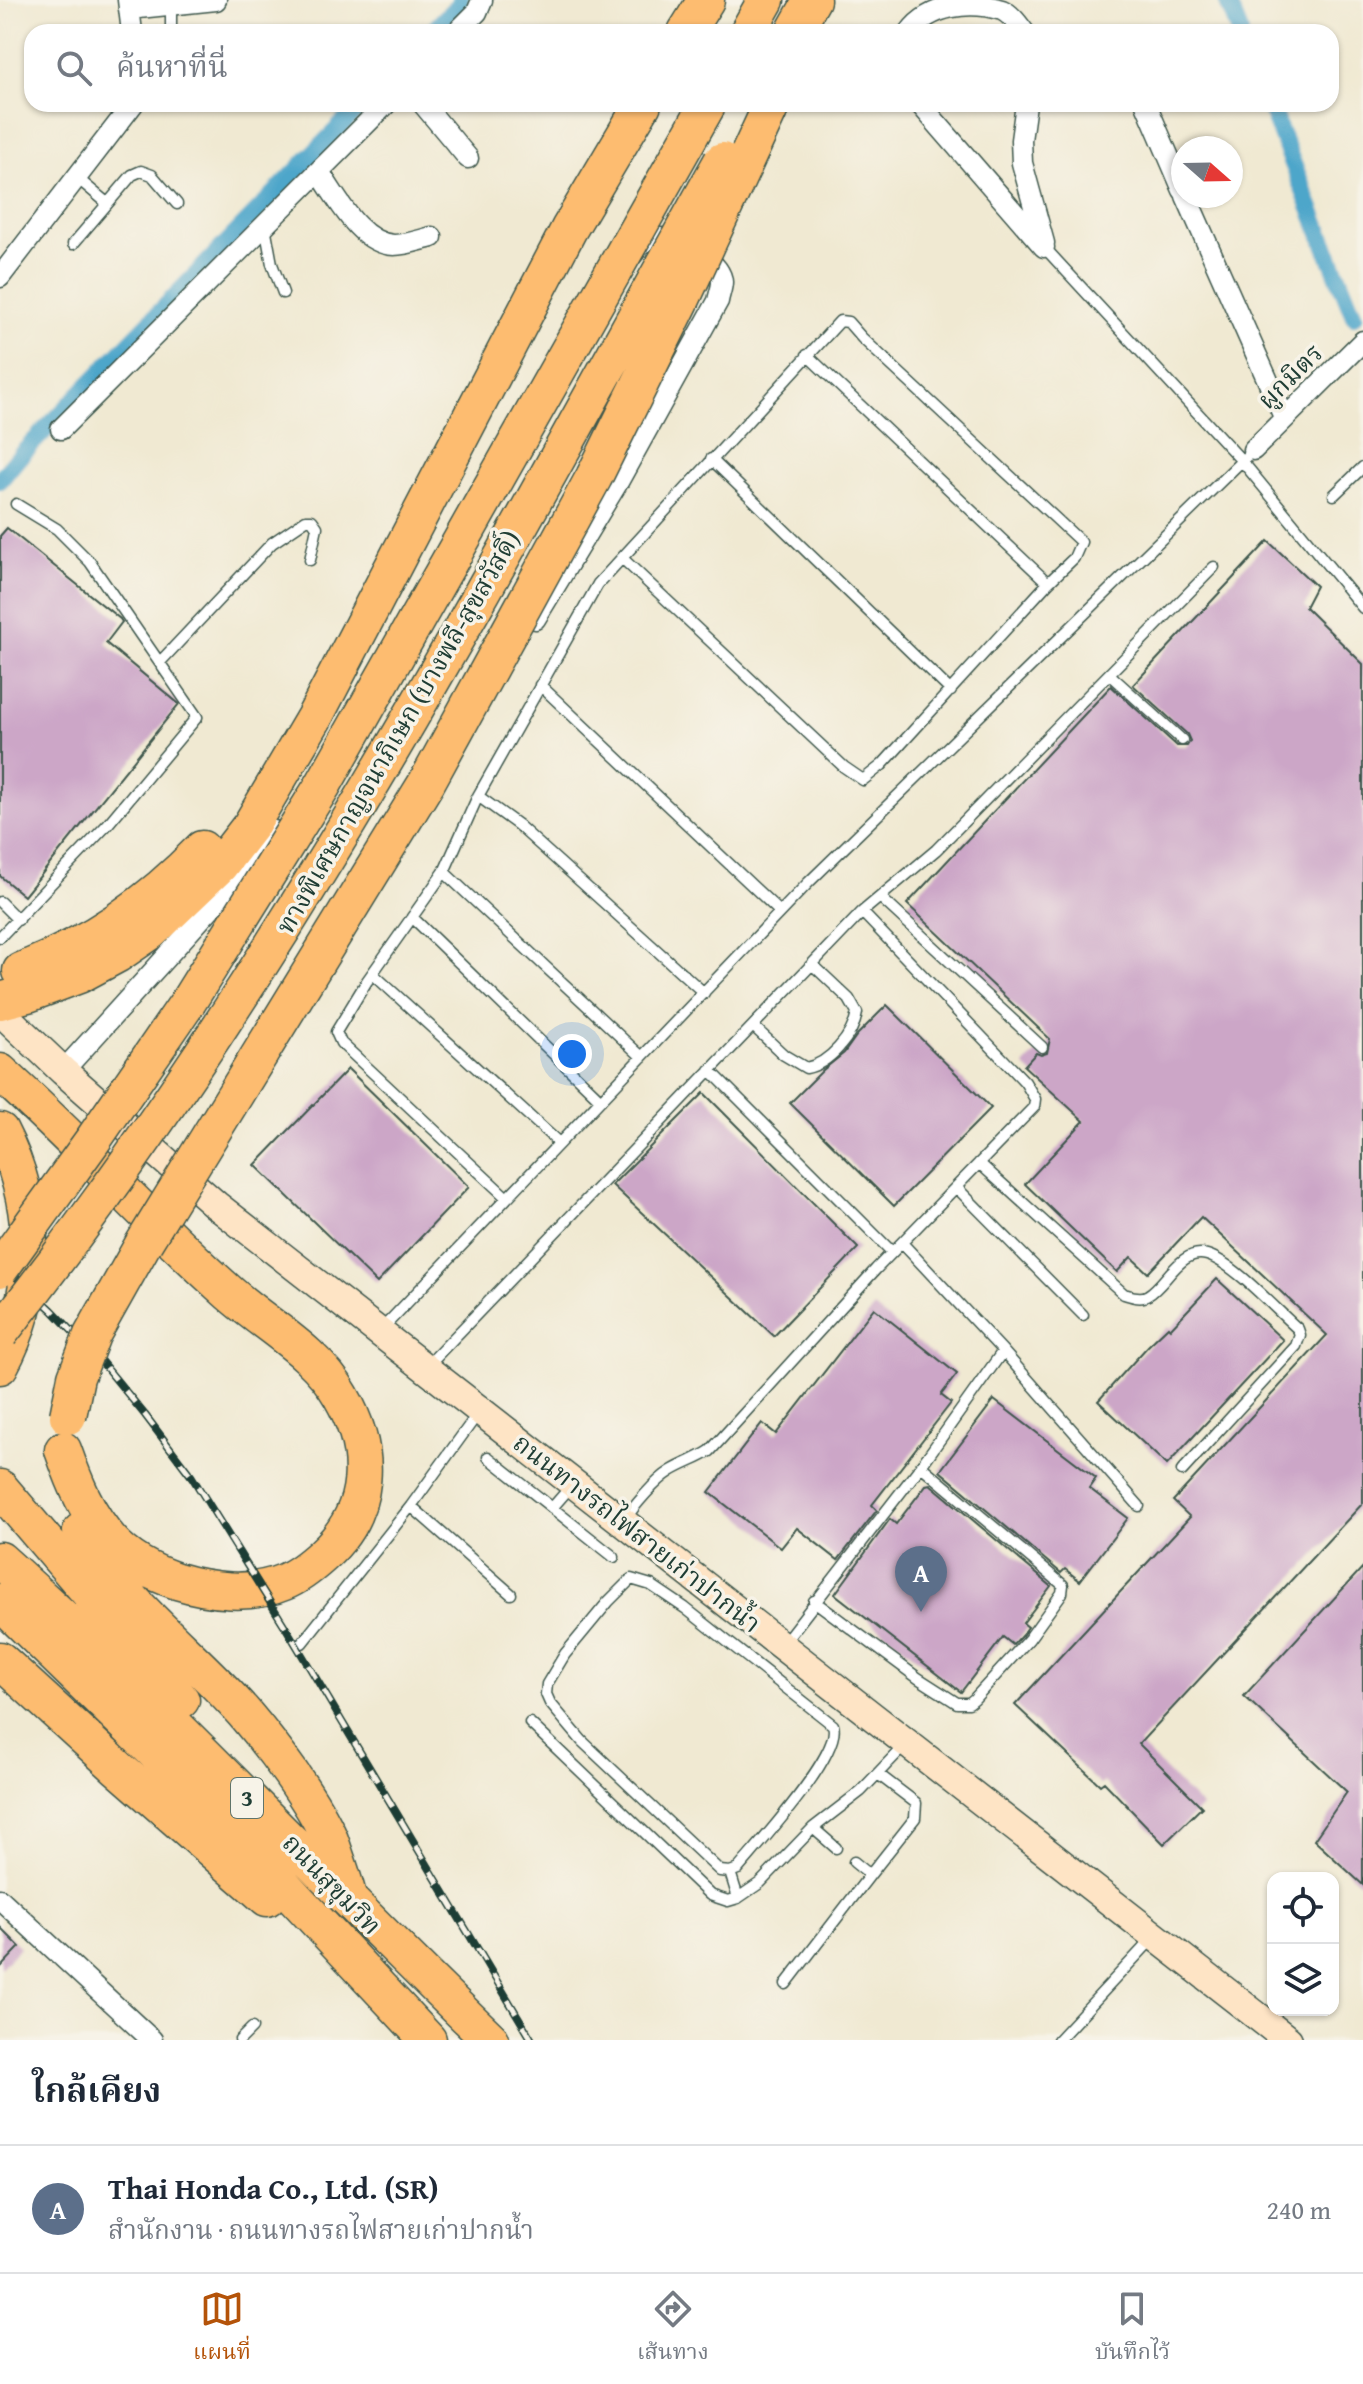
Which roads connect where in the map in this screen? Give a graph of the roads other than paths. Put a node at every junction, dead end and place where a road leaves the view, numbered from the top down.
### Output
1 (216, 0) edge
2 (482, 0) edge
3 (706, 0) edge
4 (766, 0) edge
5 (812, 0) edge
6 (819, 0) edge
7 (128, 4) edge
8 (171, 5) junction
9 (131, 24) edge
10 (171, 24) edge
11 (465, 24) edge
12 (691, 24) edge
13 (752, 24) edge
14 (798, 24) edge
15 (808, 24) edge
16 (916, 24) edge
17 (1016, 24) edge
18 (127, 112) edge
19 (378, 112) edge
20 (430, 112) edge
21 (638, 112) edge
22 (703, 112) edge
23 (750, 112) edge
24 (768, 112) edge
25 (927, 112) edge
26 (1025, 112) edge
27 (1149, 112) edge
28 (468, 158) dead end
29 (1171, 162) edge
30 (319, 172) junction
31 (76, 177) junction
32 (107, 203) junction
33 (177, 204) dead end
34 (1191, 208) edge
35 (265, 226) junction
36 (432, 237) dead end
37 (73, 244) dead end
38 (1044, 247) junction
39 (0, 277) edge
40 (283, 293) dead end
41 (1363, 341) edge
42 (807, 355) junction
43 (1284, 417) junction
44 (61, 429) dead end
45 (1248, 456) junction
46 (711, 459) junction
47 (1363, 467) edge
48 (1334, 495) dead end
49 (16, 504) dead end
50 (622, 558) junction
51 (310, 560) dead end
52 (1214, 567) dead end
53 (1048, 583) junction
54 (1363, 608) edge
55 (347, 654) junction
56 (160, 662) junction
57 (1109, 674) junction
58 (540, 685) junction
59 (951, 691) junction
60 (1182, 740) dead end
61 (478, 796) junction
62 (444, 872) junction
63 (880, 897) junction
64 (0, 902) edge
65 (780, 912) junction
66 (862, 912) junction
67 (412, 917) junction
68 (18, 920) junction
69 (0, 937) edge
70 (813, 965) junction
71 (373, 974) junction
72 (0, 978) edge
73 (704, 993) junction
74 (0, 1001) edge
75 (0, 1011) edge
76 (753, 1026) junction
77 (1042, 1047) dead end
78 (642, 1057) junction
79 (710, 1070) junction
80 (63, 1071) junction
81 (0, 1072) edge
82 (601, 1100) junction
83 (0, 1131) edge
84 (559, 1143) junction
85 (979, 1163) junction
86 (191, 1183) junction
87 (956, 1187) junction
88 (507, 1198) junction
89 (903, 1244) junction
90 (892, 1252) junction
91 (0, 1269) edge
92 (1083, 1315) dead end
93 (379, 1332) junction
94 (0, 1333) edge
95 (1003, 1351) junction
96 (0, 1366) edge
97 (425, 1368) junction
98 (480, 1410) junction
99 (66, 1433) junction
100 (488, 1457) dead end
101 (921, 1466) junction
102 (1182, 1471) dead end
103 (573, 1483) junction
104 (0, 1488) edge
105 (411, 1506) junction
106 (1139, 1506) dead end
107 (552, 1508) junction
108 (623, 1522) junction
109 (614, 1557) dead end
110 (0, 1560) edge
111 (511, 1594) dead end
112 (814, 1601) junction
113 (0, 1602) edge
114 (0, 1635) edge
115 (302, 1643) dead end
116 (781, 1646) junction
117 (0, 1660) edge
118 (530, 1723) dead end
119 (906, 1743) junction
120 (878, 1774) junction
121 (813, 1828) junction
122 (836, 1848) dead end
123 (214, 1850) junction
124 (854, 1862) dead end
125 (318, 1869) junction
126 (730, 1872) junction
127 (870, 1875) junction
128 (738, 1898) junction
129 (0, 1899) edge
130 (352, 1905) junction
131 (1154, 1936) junction
132 (786, 1984) dead end
133 (252, 2028) dead end
134 (419, 2031) edge
135 (152, 2040) edge
136 (240, 2040) edge
137 (491, 2040) edge
138 (1058, 2040) edge
139 (1288, 2040) edge

1 - 8 street
2 - 11 street
3 - 12 highway
4 - 13 highway
5 - 14 highway
6 - 15 highway
7 - 8 street
7 - 9 street
8 - 10 lane
16 - 17 street
18 - 31 street
19 - 30 street
20 - 28 street
21 - 55 highway
22 - 91 highway, ทางพิเศษกาญจนาภิเษก (บางพลี-สุขสวัสดิ์), bridge
23 - 94 highway, ทางพิเศษกาญจนาภิเษก (บางพลี-สุขสวัสดิ์), bridge
24 - 99 highway, bridge
25 - 38 street
26 - 38 street
27 - 29 street
30 - 35 street
30 - 36 street
31 - 32 lane
31 - 39 street
32 - 33 lane
32 - 37 lane
34 - 43 street
35 - 40 lane
35 - 44 street
38 - 45 lane
41 - 43 street, ผูกมิตร
42 - 46 lane
42 - 53 lane
42 - 53 lane
43 - 45 street, ผูกมิตร
45 - 54 lane
45 - 65 lane
46 - 50 lane
46 - 59 lane
47 - 48 lane
49 - 56 lane
50 - 58 lane
50 - 59 lane
51 - 56 lane
52 - 57 lane
53 - 59 lane
55 - 72 highway
55 - 74 highway
56 - 68 lane
57 - 60 lane
57 - 63 lane
58 - 61 lane
58 - 65 lane
61 - 62 lane
61 - 73 lane
62 - 67 lane
62 - 78 lane
63 - 66 lane
63 - 77 lane
64 - 68 lane
65 - 73 lane
66 - 70 lane
66 - 85 lane
67 - 71 lane
67 - 82 lane
68 - 69 lane
70 - 76 lane
70 - 76 lane
71 - 84 lane
71 - 88 lane
73 - 78 lane
75 - 80 main road, ถนนทางรถไฟสายเก่าปากน้ำ
76 - 79 lane
78 - 82 lane
79 - 90 lane
79 - 97 lane
80 - 86 main road, ถนนทางรถไฟสายเก่าปากน้ำ
80 - 86 street
81 - 99 highway
82 - 84 lane
83 - 96 highway, bridge
84 - 88 lane
85 - 87 lane
85 - 102 lane
86 - 93 main road, ถนนทางรถไฟสายเก่าปากน้ำ
87 - 89 lane
87 - 92 lane
88 - 93 lane
89 - 90 lane
89 - 95 lane
90 - 108 lane
93 - 97 main road, ถนนทางรถไฟสายเก่าปากน้ำ
95 - 101 lane
95 - 106 lane
97 - 98 main road, ถนนทางรถไฟสายเก่าปากน้ำ
98 - 103 main road, ถนนทางรถไฟสายเก่าปากน้ำ
98 - 105 lane
99 - 130 highway
100 - 107 lane
101 - 112 lane
101 - 112 lane
103 - 107 lane
103 - 108 main road, ถนนทางรถไฟสายเก่าปากน้ำ
104 - 125 highway
105 - 111 lane
105 - 115 lane
107 - 109 lane
108 - 116 main road, ถนนทางรถไฟสายเก่าปากน้ำ
110 - 125 highway, ถนนสุขุมวิท / 3
112 - 116 lane
113 - 134 highway, ถนนสุขุมวิท / 3
114 - 123 highway
116 - 119 main road, ถนนทางรถไฟสายเก่าปากน้ำ
117 - 123 highway
118 - 128 lane
119 - 120 lane
119 - 131 main road, ถนนทางรถไฟสายเก่าปากน้ำ
120 - 121 lane
120 - 127 lane
121 - 122 lane
121 - 128 lane
123 - 134 highway
124 - 127 lane
125 - 130 highway, ถนนสุขุมวิท / 3
126 - 126 lane
126 - 128 lane
127 - 132 lane
129 - 135 street
130 - 137 highway, ถนนสุขุมวิท / 3
131 - 138 lane
131 - 139 main road, ถนนทางรถไฟสายเก่าปากน้ำ
133 - 136 lane

